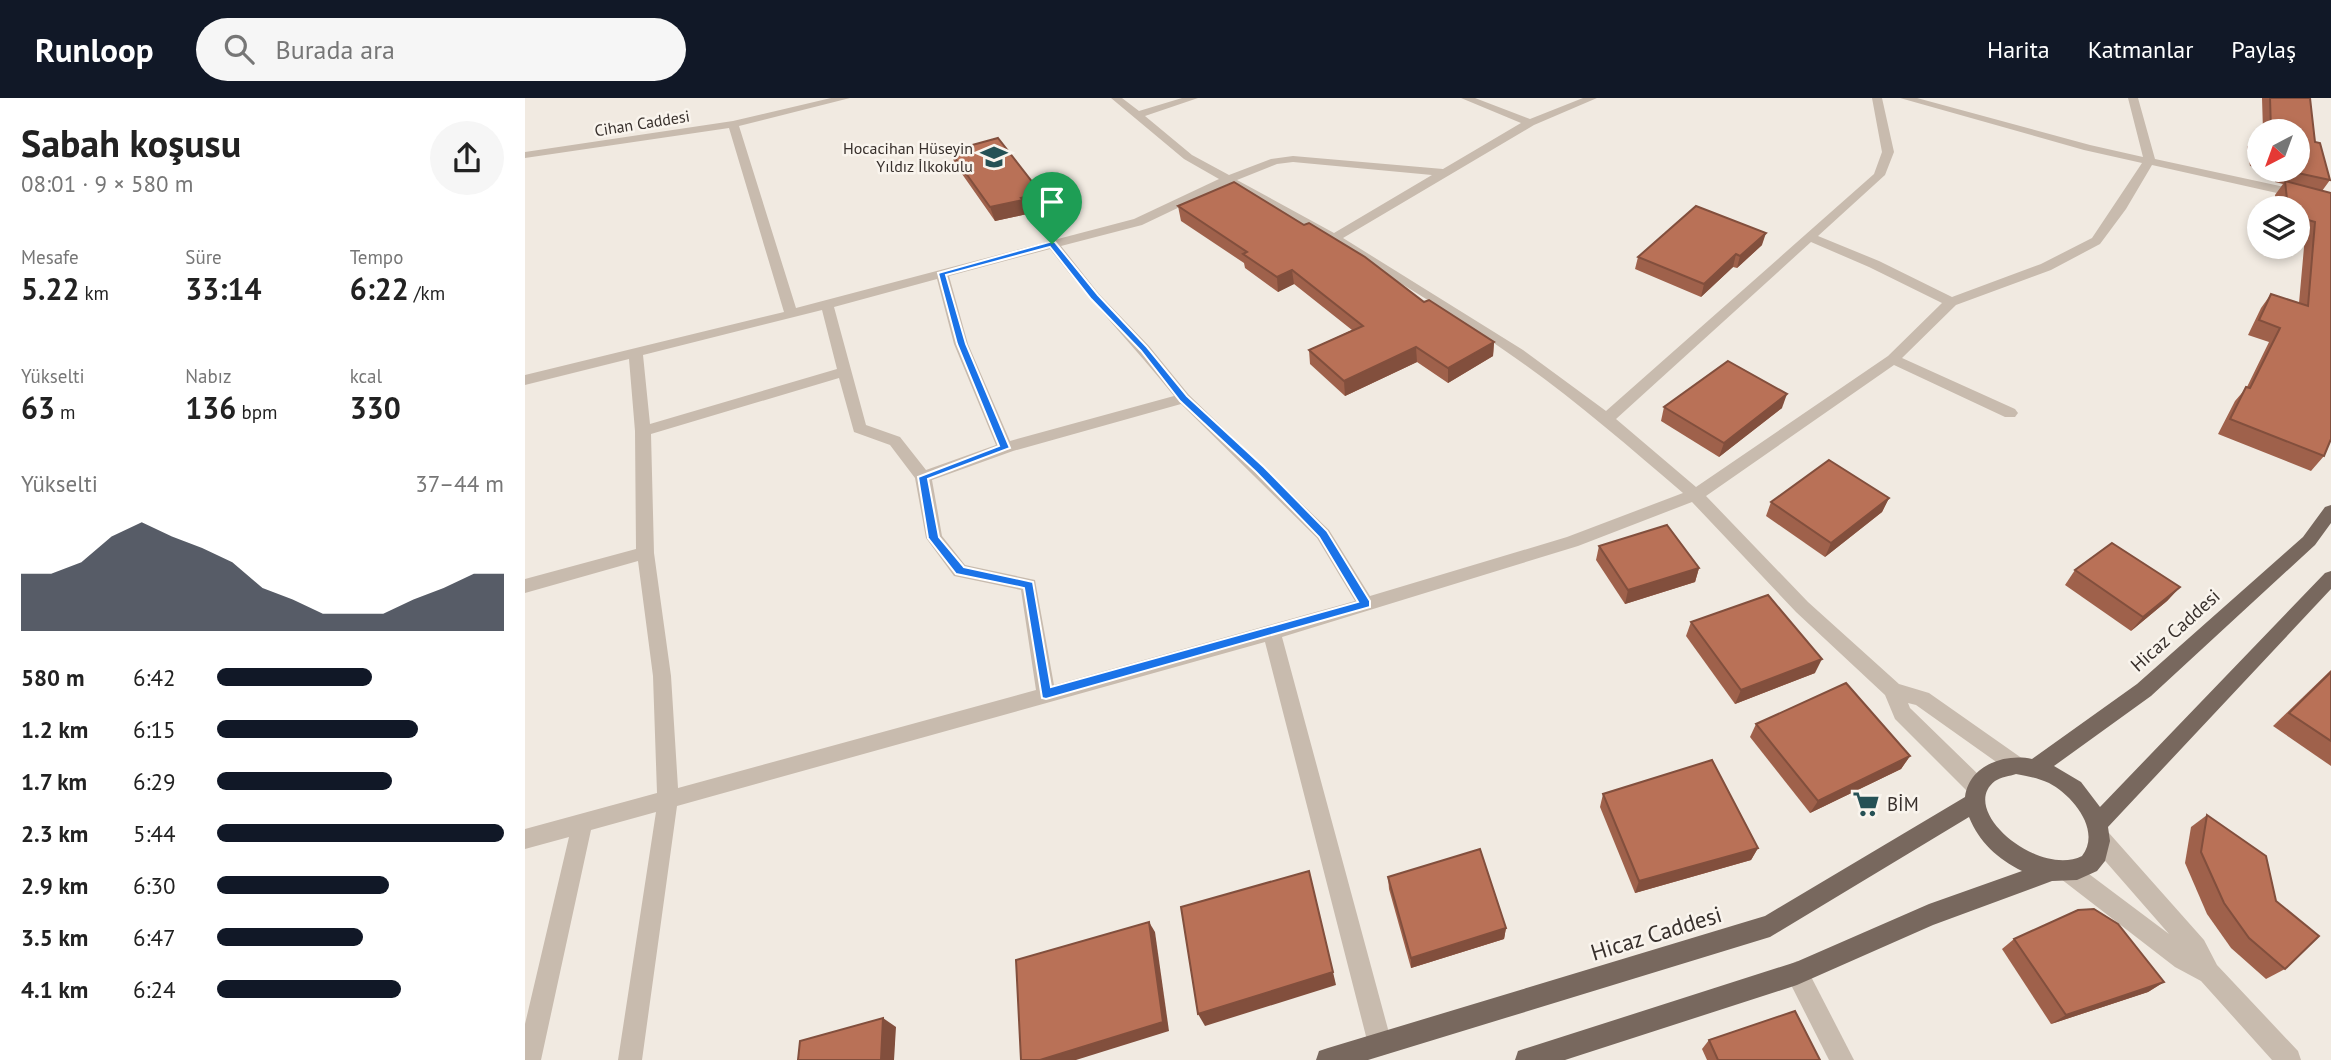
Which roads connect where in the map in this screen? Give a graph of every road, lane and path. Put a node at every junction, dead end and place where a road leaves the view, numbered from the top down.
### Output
1 (845, 98) edge
2 (1116, 98) edge
3 (1193, 98) edge
4 (1466, 98) edge
5 (1592, 98) edge
6 (1877, 98) edge
7 (1905, 98) edge
8 (2133, 98) edge
9 (1137, 115) junction
10 (1531, 123) junction
11 (733, 124) junction
12 (525, 155) edge
13 (2150, 160) junction
14 (1444, 173) junction
15 (1228, 181) junction
16 (2331, 201) edge
17 (1334, 238) junction
18 (1812, 238) junction
19 (1052, 244) junction
20 (942, 273) junction
21 (1951, 302) junction
22 (827, 304) junction
23 (791, 314) junction
24 (636, 354) junction
25 (1893, 359) junction
26 (844, 372) junction
27 (525, 380) edge
28 (1184, 398) junction
29 (2010, 413) dead end
30 (1607, 419) junction
31 (643, 431) junction
32 (1005, 448) junction
33 (923, 477) junction
34 (1695, 495) junction
35 (2331, 511) edge
36 (645, 553) junction
37 (2331, 578) edge
38 (525, 586) edge
39 (1366, 604) junction
40 (1272, 633) junction
41 (1893, 690) junction
42 (1046, 694) junction
43 (2026, 766) junction
44 (1976, 794) junction
45 (668, 800) junction
46 (582, 824) junction
47 (2100, 832) junction
48 (525, 839) edge
49 (2059, 872) junction
50 (1797, 973) junction
51 (2209, 974) junction
52 (1380, 1044) junction
53 (529, 1060) edge
54 (630, 1060) edge
55 (1328, 1060) edge
56 (1527, 1060) edge
57 (1842, 1060) edge
58 (2289, 1060) edge

1 - 11 street, Cihan Caddesi
2 - 9 street
3 - 9 street
4 - 10 street
5 - 10 street
6 - 18 street
7 - 13 street
8 - 13 street
9 - 15 street
10 - 14 street
11 - 12 street, Cihan Caddesi
11 - 23 street
13 - 16 street
13 - 21 street
14 - 15 street
14 - 17 street
15 - 17 street
15 - 19 street
17 - 30 street
18 - 21 street
18 - 30 street
19 - 20 street
19 - 28 street
20 - 22 street
20 - 32 street
21 - 25 street
22 - 23 street
22 - 26 street
23 - 24 street
24 - 27 street
24 - 31 street
25 - 29 street
25 - 34 street
26 - 31 street
26 - 33 street
28 - 32 street
28 - 39 street
30 - 34 street
31 - 36 street
32 - 33 street
33 - 42 street
34 - 39 street
34 - 41 street
35 - 43 main road, Hicaz Caddesi
36 - 38 street
36 - 45 street
37 - 47 main road
39 - 40 street
40 - 42 street
40 - 52 street
41 - 43 street
41 - 44 street
42 - 45 street
43 - 44 main road
43 - 47 main road
44 - 49 main road
44 - 52 main road, Hicaz Caddesi
45 - 46 street
45 - 54 street
46 - 48 street
46 - 53 street
47 - 49 main road
47 - 51 street
49 - 50 main road
49 - 51 street
50 - 56 main road
50 - 57 street
51 - 58 street
52 - 55 main road, Hicaz Caddesi

